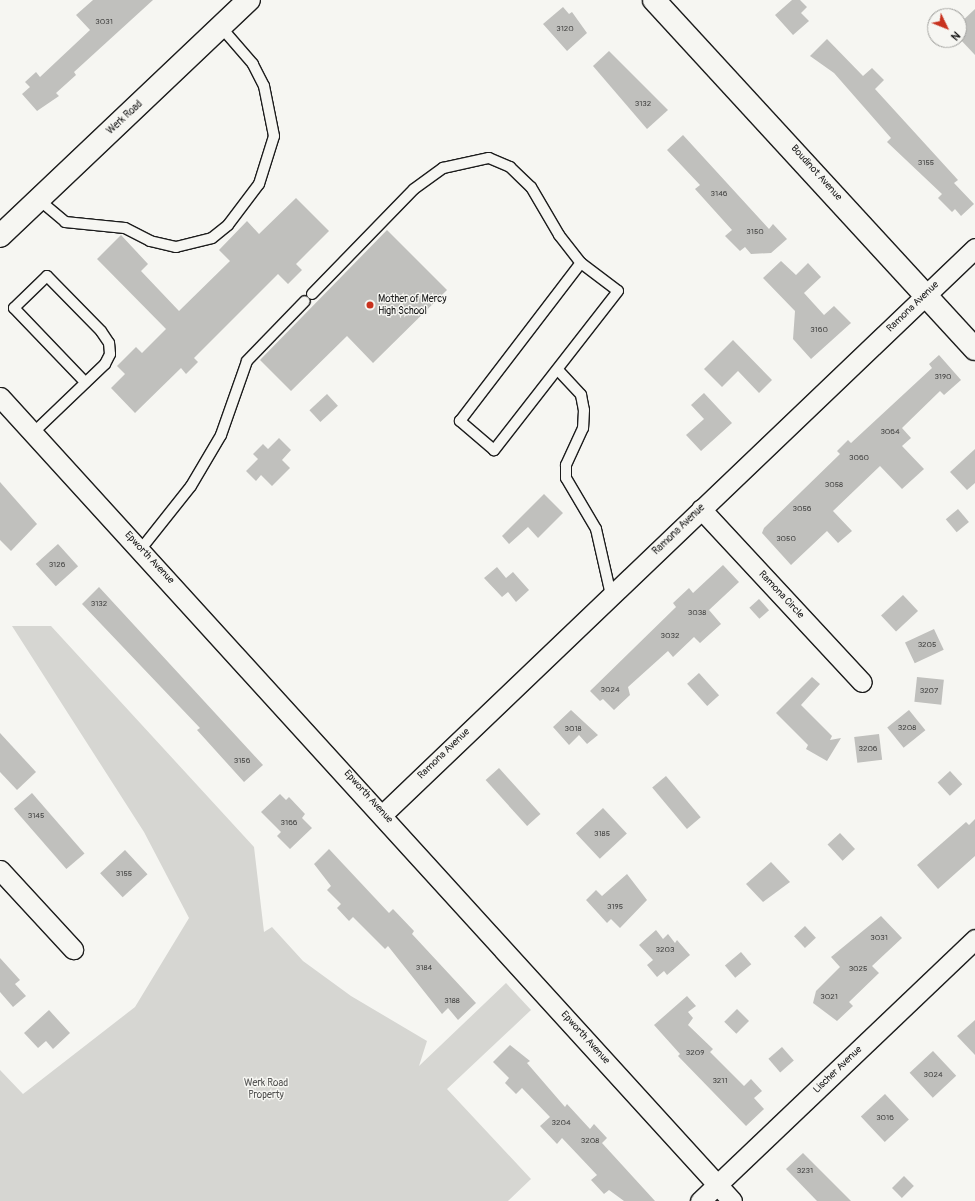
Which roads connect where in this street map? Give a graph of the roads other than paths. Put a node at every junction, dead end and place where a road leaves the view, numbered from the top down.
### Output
1 (249, 0) edge
2 (654, 0) edge
3 (221, 27) junction
4 (38, 199) junction
5 (0, 236) edge
6 (975, 248) edge
7 (581, 263) junction
8 (926, 296) junction
9 (975, 349) edge
10 (558, 370) junction
11 (85, 382) junction
12 (0, 397) edge
13 (33, 433) junction
14 (701, 509) junction
15 (140, 549) junction
16 (611, 595) junction
17 (862, 682) dead end
18 (383, 814) junction
19 (0, 870) edge
20 (975, 940) edge
21 (73, 949) dead end
22 (717, 1185) junction
23 (700, 1201) edge
24 (732, 1201) edge

1 - 3 street, Werk Road
2 - 8 street, Boudinot Avenue
3 - 4 street, Werk Road
3 - 4 lane
4 - 5 street, Werk Road
6 - 8 street, Ramona Avenue
7 - 10 lane
7 - 10 lane
7 - 15 lane
8 - 9 street, Boudinot Avenue
8 - 14 street, Ramona Avenue
10 - 16 lane
11 - 11 lane
11 - 13 lane
12 - 13 street, Epworth Avenue
13 - 15 street, Epworth Avenue
14 - 16 street, Ramona Avenue
14 - 17 street, Ramona Circle
15 - 18 street, Epworth Avenue
16 - 18 street, Ramona Avenue
18 - 22 street, Epworth Avenue
19 - 21 street
20 - 22 street, Lischer Avenue
22 - 23 street, Lischer Avenue
22 - 24 street, Epworth Avenue

